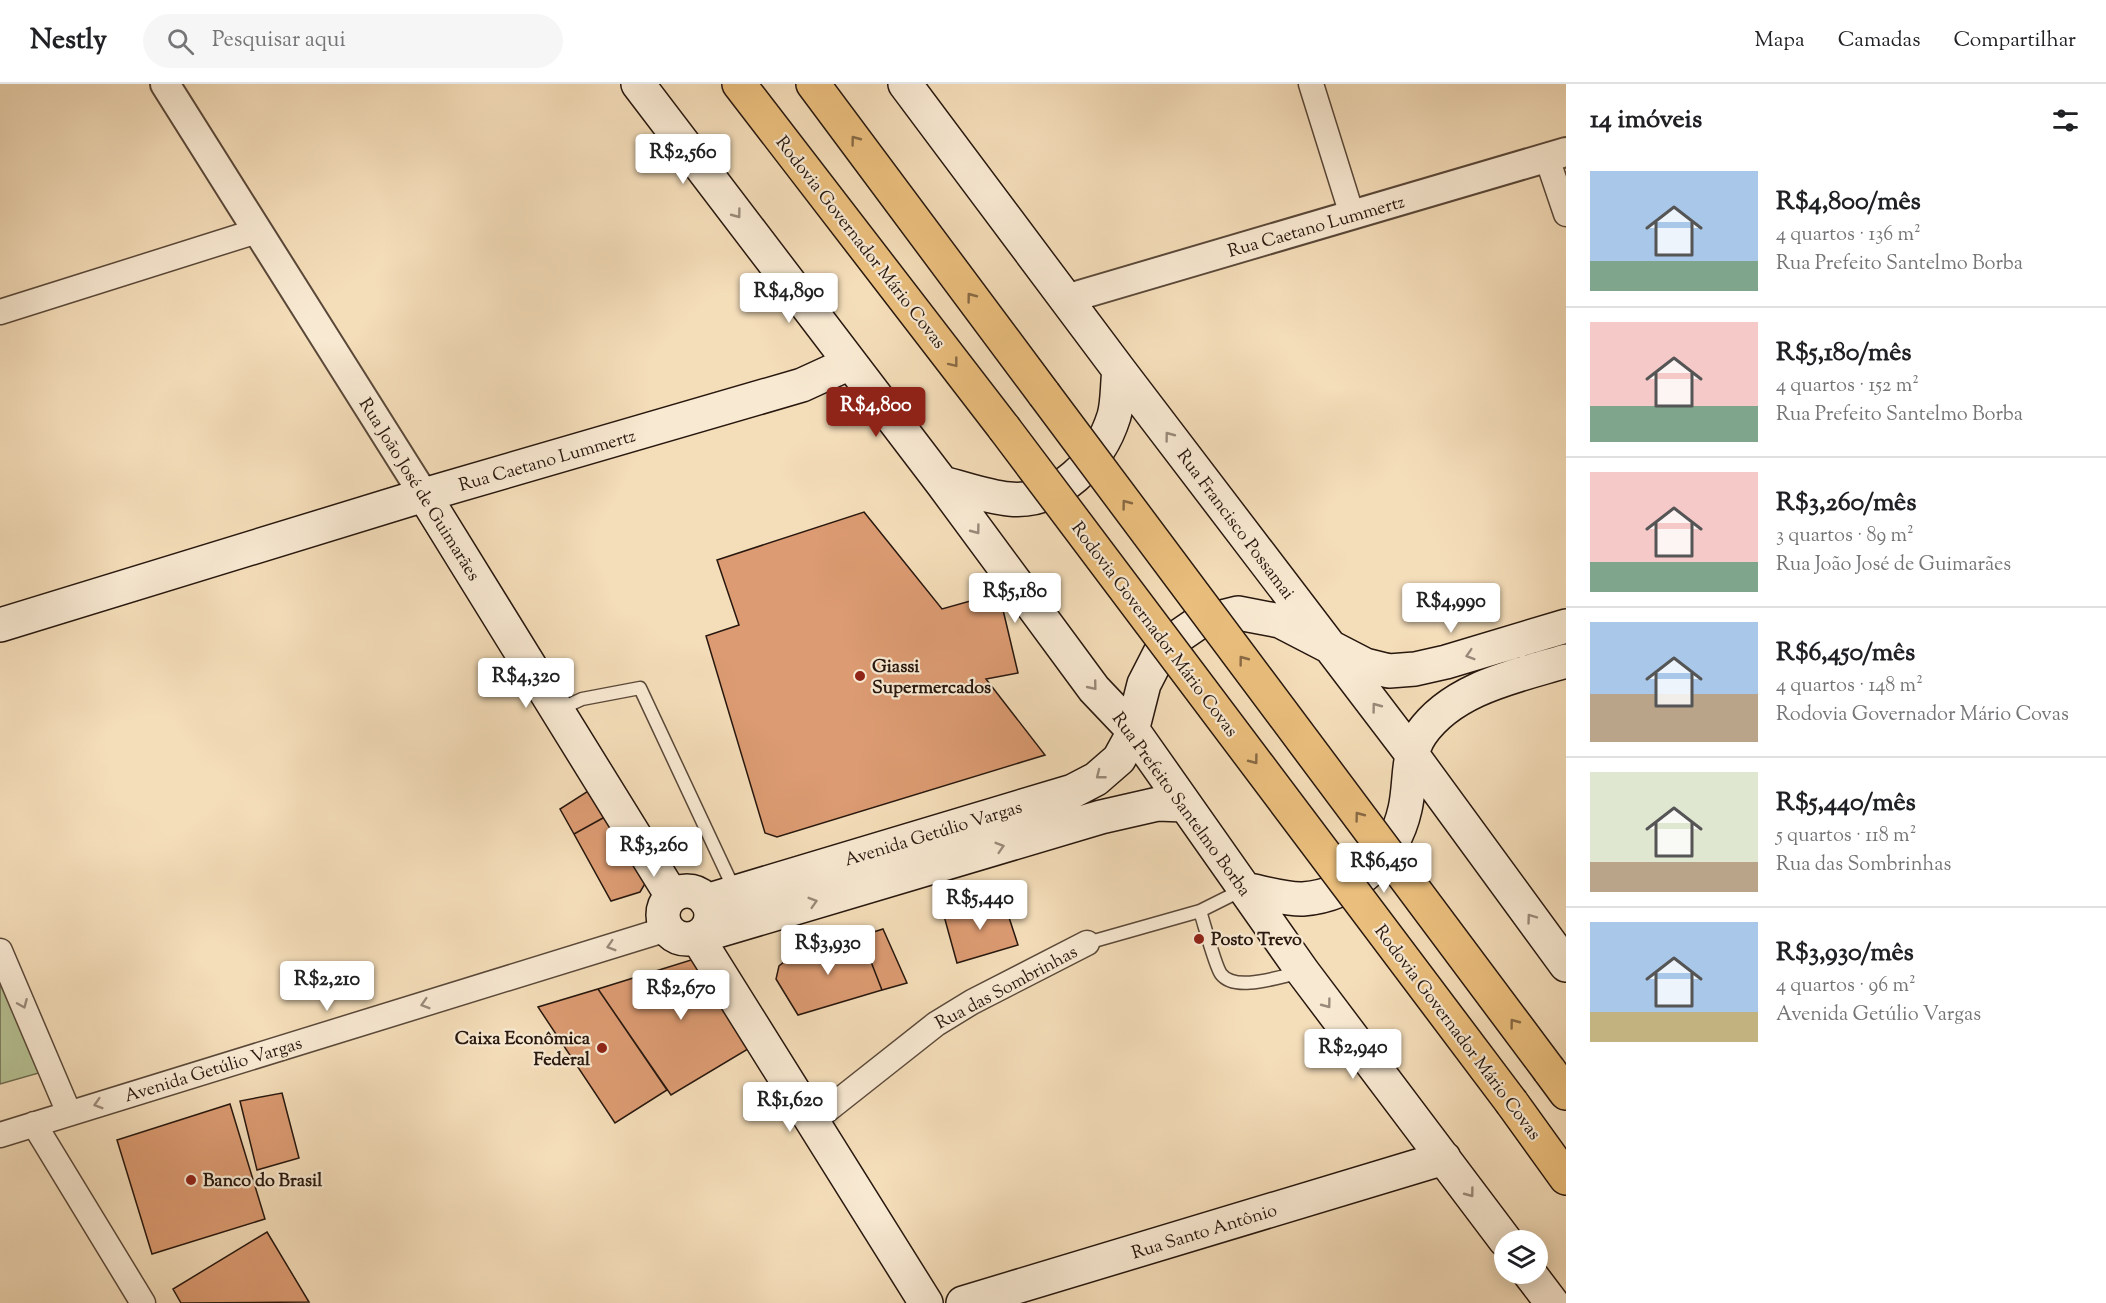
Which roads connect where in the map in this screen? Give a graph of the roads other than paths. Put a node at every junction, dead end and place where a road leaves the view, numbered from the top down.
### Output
1 (165, 84) edge
2 (638, 84) edge
3 (739, 84) edge
4 (813, 84) edge
5 (905, 84) edge
6 (1311, 84) edge
7 (1557, 155) edge
8 (1566, 214) edge
9 (1352, 215) junction
10 (256, 231) junction
11 (1066, 299) junction
12 (0, 312) edge
13 (850, 363) junction
14 (1119, 370) junction
15 (942, 483) junction
16 (424, 495) junction
17 (0, 625) edge
18 (1566, 626) edge
19 (1332, 649) junction
20 (1566, 661) edge
21 (557, 711) junction
22 (1132, 729) junction
23 (1411, 753) junction
24 (1184, 805) junction
25 (1244, 889) junction
26 (672, 896) junction
27 (721, 896) junction
28 (1200, 911) junction
29 (682, 933) junction
30 (1087, 943) joint
31 (0, 951) edge
32 (1566, 965) edge
33 (1303, 972) junction
34 (1557, 1082) edge
35 (69, 1113) junction
36 (813, 1122) junction
37 (34, 1124) junction
38 (0, 1135) edge
39 (1444, 1158) junction
40 (1566, 1178) edge
41 (1498, 1230) edge
42 (1538, 1284) edge
43 (143, 1303) edge
44 (926, 1303) edge
45 (963, 1303) edge
46 (1552, 1303) edge

1 - 10 street, Rua João José de Guimarães
2 -> 13 main road, Rua Prefeito Santelmo Borba
3 -> 40 highway, Rodovia Governador Mário Covas, bridge
34 -> 4 highway, bridge
5 - 11 main road, Rua Francisco Possamai
6 - 9 street
7 - 8 street
7 - 9 street, Rua Caetano Lummertz
9 - 11 street, Rua Caetano Lummertz
10 - 12 street
10 - 16 street, Rua João José de Guimarães
11 - 14 main road, Rua Francisco Possamai
13 - 15 main road, Rua Prefeito Santelmo Borba
13 - 16 main road, Rua Caetano Lummertz
14 - 15 main road
19 -> 14 main road, Rua Francisco Possamai
15 -> 22 main road, Rua Prefeito Santelmo Borba
16 - 17 main road, Rua Caetano Lummertz
16 - 21 main road, Rua João José de Guimarães
18 -> 19 main road
19 - 22 main road, Avenida Getúlio Vargas
23 -> 19 main road, Rua Francisco Possamai
20 - 23 main road
21 - 26 main road, Rua João José de Guimarães
21 - 27 lane
22 - 24 main road, Rua Prefeito Santelmo Borba
22 -> 27 main road, Avenida Getúlio Vargas
23 - 25 main road
32 -> 23 main road, Rua Francisco Possamai
24 - 25 main road, Rua Prefeito Santelmo Borba
29 -> 24 main road, Avenida Getúlio Vargas
25 - 28 lane
25 - 33 main road, Rua Prefeito Santelmo Borba
26 - 27 main road
26 - 29 main road
27 - 29 main road
28 - 30 lane
28 - 33 lane
29 -> 35 street, Avenida Getúlio Vargas
29 - 36 main road
30 - 36 street, Rua das Sombrinhas
31 -> 35 street
33 -> 39 main road, Rua Prefeito Santelmo Borba
35 - 37 street, Avenida Getúlio Vargas
36 - 44 main road
37 - 38 street, Avenida Getúlio Vargas
37 - 43 street
39 -> 41 main road, Rua Prefeito Santelmo Borba
39 - 45 main road, Rua Santo Antônio
42 - 46 main road

